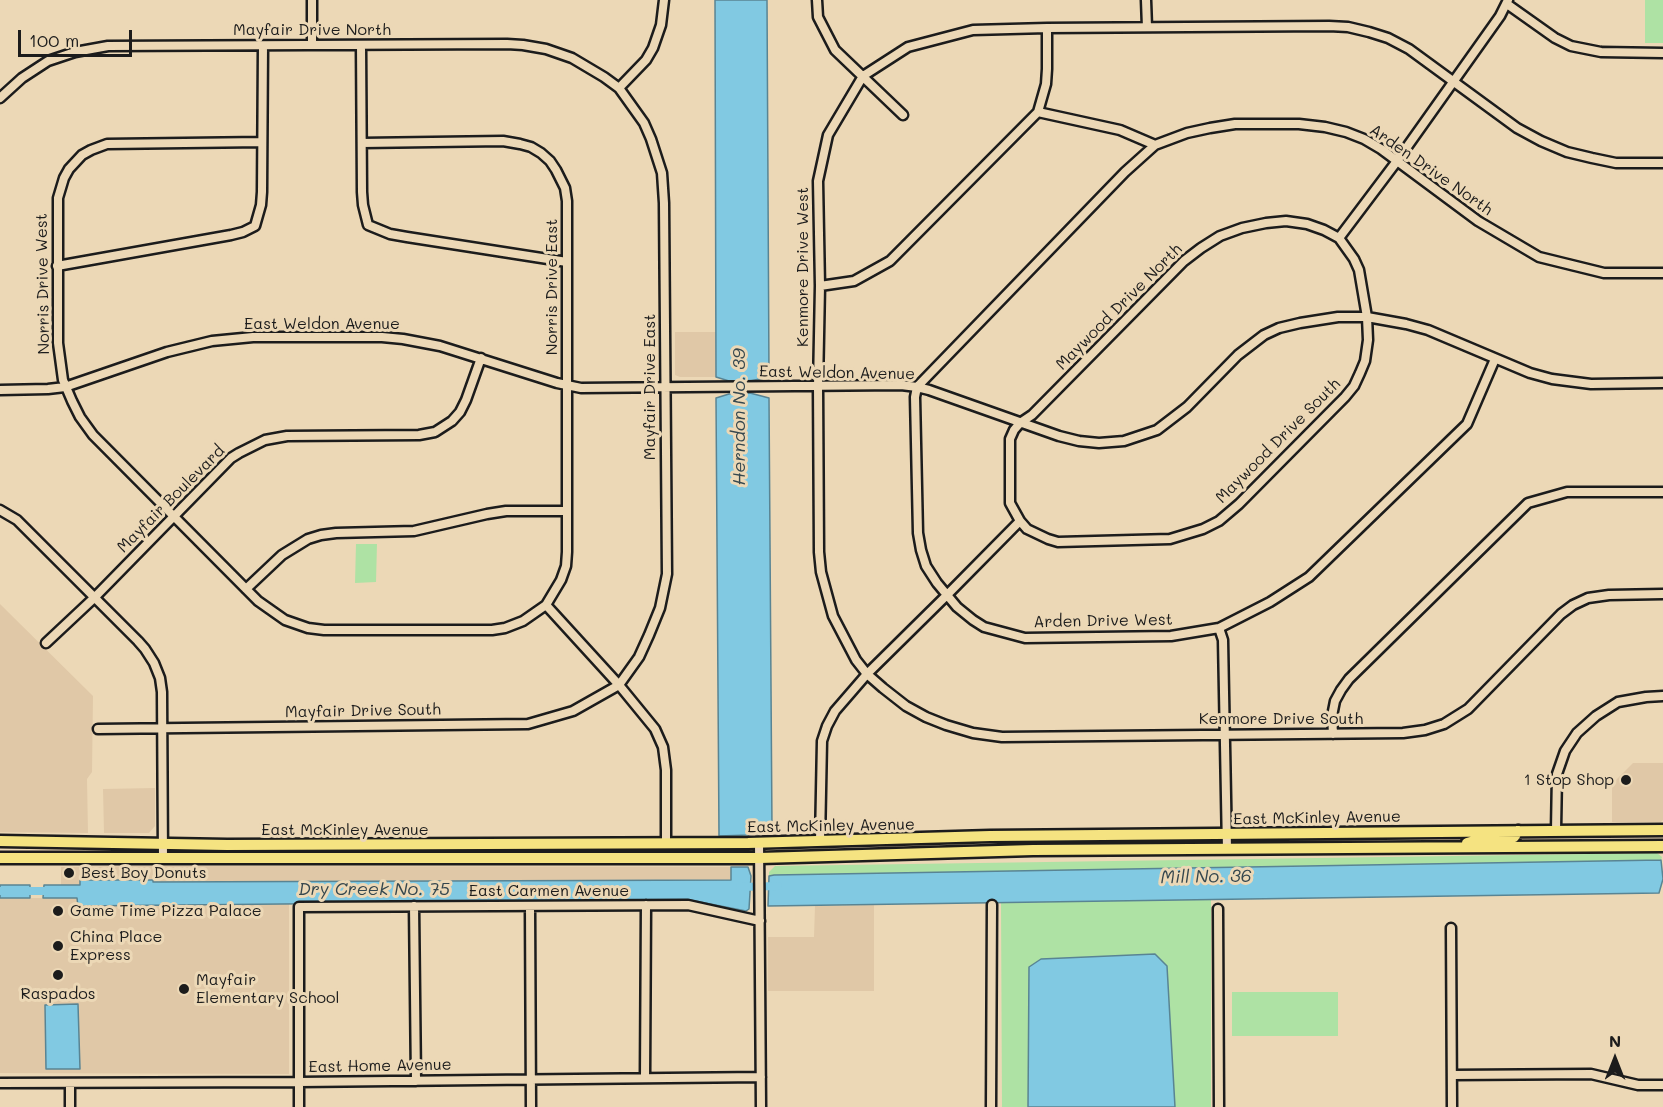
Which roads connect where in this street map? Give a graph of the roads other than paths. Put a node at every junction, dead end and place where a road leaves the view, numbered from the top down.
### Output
1 (312, 0) edge
2 (664, 0) edge
3 (817, 0) edge
4 (1146, 0) edge
5 (1507, 2) edge
6 (1147, 27) junction
7 (1047, 28) junction
8 (312, 45) junction
9 (361, 45) junction
10 (263, 46) junction
11 (1663, 53) edge
12 (863, 76) junction
13 (1454, 81) junction
14 (619, 88) junction
15 (2, 91) edge
16 (1038, 112) junction
17 (903, 115) dead end
18 (262, 142) junction
19 (362, 143) junction
20 (1155, 145) junction
21 (1397, 161) junction
22 (1663, 163) edge
23 (1338, 238) junction
24 (567, 262) junction
25 (57, 266) junction
26 (1663, 273) edge
27 (820, 286) junction
28 (1367, 317) junction
29 (481, 358) junction
30 (1495, 359) junction
31 (1663, 384) edge
32 (567, 386) junction
33 (818, 386) junction
34 (65, 387) junction
35 (664, 387) junction
36 (917, 387) junction
37 (0, 390) edge
38 (1020, 423) junction
39 (1663, 492) edge
40 (0, 510) edge
41 (567, 511) junction
42 (172, 516) junction
43 (1020, 521) junction
44 (246, 589) junction
45 (1663, 594) edge
46 (946, 596) junction
47 (94, 598) junction
48 (546, 605) junction
49 (1219, 628) junction
50 (46, 643) dead end
51 (867, 674) junction
52 (619, 685) junction
53 (1663, 696) edge
54 (98, 729) dead end
55 (163, 729) junction
56 (1333, 734) junction
57 (1225, 735) junction
58 (1556, 830) junction
59 (1663, 830) edge
60 (1518, 831) junction
61 (1226, 834) junction
62 (957, 837) junction
63 (0, 841) edge
64 (820, 841) junction
65 (73, 843) junction
66 (666, 843) junction
67 (759, 843) junction
68 (163, 844) junction
69 (1663, 846) edge
70 (1452, 847) junction
71 (1227, 849) junction
72 (0, 851) edge
73 (887, 854) junction
74 (0, 858) edge
75 (163, 858) junction
76 (568, 858) junction
77 (760, 858) junction
78 (646, 905) junction
79 (992, 905) dead end
80 (414, 906) junction
81 (530, 906) junction
82 (1218, 909) dead end
83 (760, 921) junction
84 (1451, 928) dead end
85 (1452, 1075) junction
86 (761, 1077) junction
87 (645, 1078) junction
88 (531, 1080) junction
89 (416, 1081) junction
90 (299, 1082) junction
91 (0, 1083) edge
92 (70, 1083) junction
93 (1663, 1085) edge
94 (70, 1107) edge
95 (299, 1107) edge
96 (531, 1107) edge
97 (761, 1107) edge
98 (992, 1107) edge
99 (1219, 1107) edge
100 (1452, 1107) edge

1 - 8 street
2 - 14 street
3 - 12 street
4 - 6 street
5 - 11 street
5 - 13 street
6 - 7 street
6 - 13 street
7 - 12 street
7 - 16 street
8 - 9 street, Mayfair Drive North
8 - 10 street, Mayfair Drive North
9 - 14 street, Mayfair Drive North
9 - 19 street
10 - 15 street, Mayfair Drive North
10 - 18 street
12 - 17 street
12 - 27 street, Kenmore Drive West
13 - 21 street
13 - 22 street
14 - 35 street, Mayfair Drive East
16 - 20 street
16 - 27 street
18 - 25 street
18 - 25 street, Norris Drive West
19 - 24 street
19 - 24 street, Norris Drive East
20 - 21 street, Arden Drive North
20 - 36 street
21 - 23 street
21 - 26 street, Arden Drive North
23 - 28 street
23 - 38 street, Maywood Drive North
24 - 32 street, Norris Drive East
25 - 34 street, Norris Drive West
27 - 33 street, Kenmore Drive West
28 - 30 street, East Weldon Avenue
28 - 38 street, East Weldon Avenue
28 - 43 street, Maywood Drive South
29 - 32 street, East Weldon Avenue
29 - 34 street, East Weldon Avenue
29 - 42 street, Mayfair Boulevard
30 - 31 street, East Weldon Avenue
30 - 49 street, Arden Drive West
32 - 35 street, East Weldon Avenue
32 - 41 street, Norris Drive East
33 - 35 street, East Weldon Avenue
33 - 36 street, East Weldon Avenue
33 - 51 street, Kenmore Drive West
34 - 37 street, East Weldon Avenue
34 - 42 street, Norris Drive West
35 - 52 street, Mayfair Drive East
36 - 38 street, East Weldon Avenue
36 - 46 street, Arden Drive West
38 - 43 street
39 - 56 street
40 - 47 street
41 - 44 street
41 - 48 street, Norris Drive East
42 - 44 street, Norris Drive West
42 - 47 street, Mayfair Boulevard
43 - 46 street
44 - 48 street, Norris Drive West
45 - 56 street, Kenmore Drive South
46 - 49 street, Arden Drive West
46 - 51 street
47 - 50 street, Mayfair Boulevard
47 - 55 street
48 - 52 street
49 - 57 street
51 - 57 street, Kenmore Drive South
51 - 64 street
52 - 55 street, Mayfair Drive South
52 - 66 street
53 - 58 street
54 - 55 street, Mayfair Drive South
55 - 68 street
56 - 57 street, Kenmore Drive South
57 - 61 street
58 - 59 main road, East McKinley Avenue
58 - 60 main road, East McKinley Avenue
60 - 61 main road, East McKinley Avenue
60 - 70 main road
61 - 62 main road, East McKinley Avenue
61 - 71 street
62 - 64 main road, East McKinley Avenue
62 - 73 main road
63 - 65 main road, East McKinley Avenue
64 - 67 main road, East McKinley Avenue
65 - 68 main road, East McKinley Avenue
65 - 72 main road
66 - 67 main road, East McKinley Avenue
66 - 68 main road, East McKinley Avenue
66 - 76 main road
67 - 77 street
68 - 75 street
69 - 70 main road, East McKinley Avenue
70 - 71 main road, East McKinley Avenue
71 - 73 main road, East McKinley Avenue
73 - 77 main road, East McKinley Avenue
74 - 75 main road, East McKinley Avenue
75 - 76 main road, East McKinley Avenue
76 - 77 main road, East McKinley Avenue
77 - 83 street
78 - 81 street, East Carmen Avenue
78 - 83 street, East Carmen Avenue
78 - 87 street
79 - 98 street
80 - 81 street, East Carmen Avenue
80 - 89 street
80 - 90 street, East Carmen Avenue
81 - 88 street
82 - 99 street
83 - 86 street
84 - 85 street
85 - 93 street
85 - 100 street
86 - 87 street, East Home Avenue
86 - 97 street
87 - 88 street, East Home Avenue
88 - 89 street, East Home Avenue
88 - 96 street
89 - 90 street, East Home Avenue
90 - 92 street, East Home Avenue
90 - 95 street
91 - 92 street, East Home Avenue
92 - 94 street

